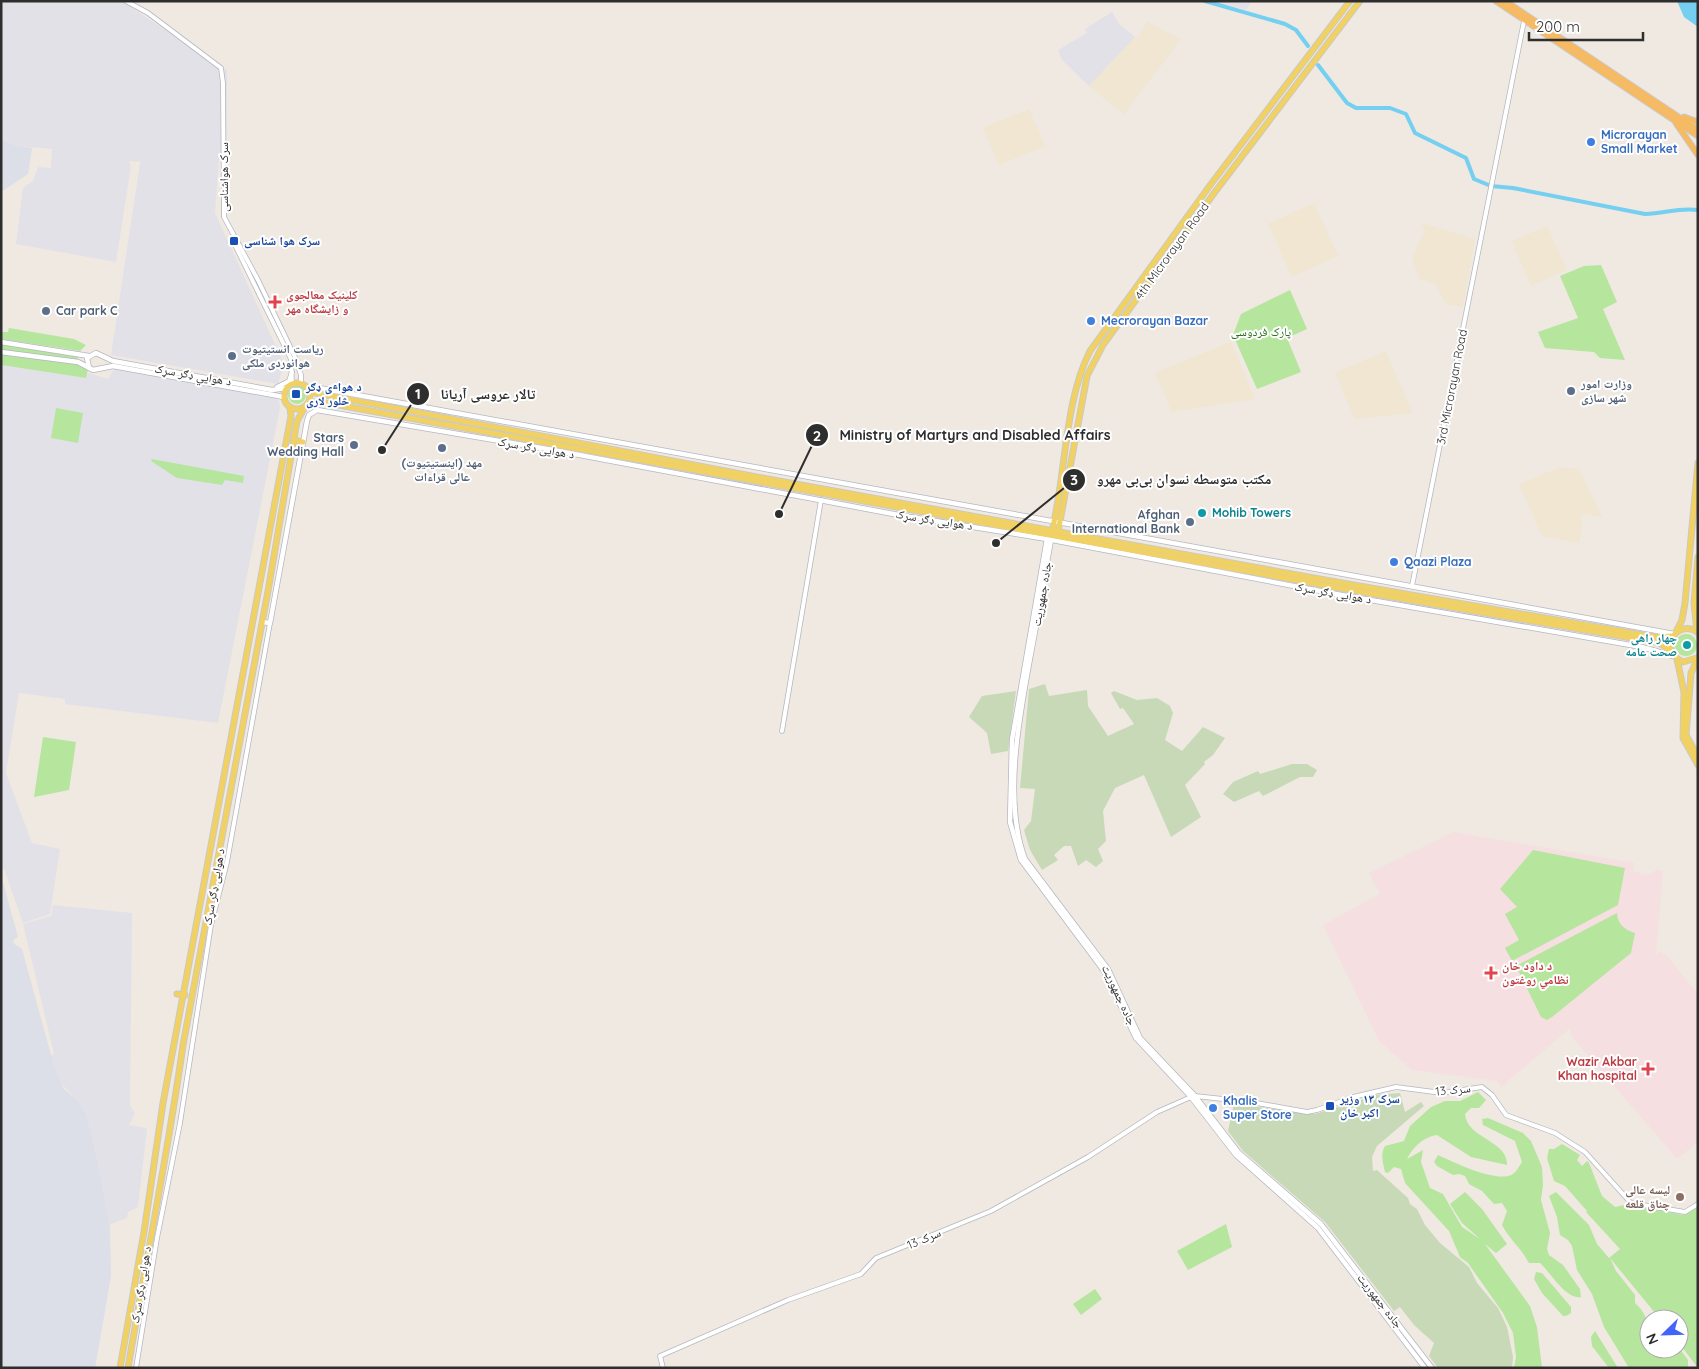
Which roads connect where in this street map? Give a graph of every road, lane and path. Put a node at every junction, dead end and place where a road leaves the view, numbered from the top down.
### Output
1 (126, 1) edge
2 (1350, 1) edge
3 (1360, 1) edge
4 (1496, 1) edge
5 (1505, 1) edge
6 (1524, 21) junction
7 (1675, 117) junction
8 (1698, 122) edge
9 (1698, 130) edge
10 (1698, 136) edge
11 (1698, 155) edge
12 (235, 239) junction
13 (1144, 277) junction
14 (1150, 282) junction
15 (1, 342) edge
16 (1, 352) edge
17 (89, 356) junction
18 (101, 356) junction
19 (90, 369) junction
20 (99, 369) junction
21 (293, 370) junction
22 (292, 384) junction
23 (301, 384) junction
24 (254, 386) junction
25 (287, 388) junction
26 (309, 391) junction
27 (284, 397) junction
28 (1075, 399) junction
29 (1082, 400) junction
30 (307, 406) junction
31 (290, 408) junction
32 (294, 440) junction
33 (303, 442) junction
34 (1698, 463) edge
35 (821, 500) junction
36 (1057, 522) junction
37 (1053, 534) junction
38 (1698, 557) edge
39 (1412, 586) junction
40 (262, 622) junction
41 (270, 623) junction
42 (1698, 632) edge
43 (1674, 634) junction
44 (1674, 655) junction
45 (1698, 658) edge
46 (782, 731) dead end
47 (1698, 757) edge
48 (1698, 765) edge
49 (199, 922) junction
50 (207, 923) junction
51 (177, 994) dead end
52 (184, 996) junction
53 (1193, 1097) junction
54 (1698, 1204) edge
55 (120, 1368) edge
56 (128, 1368) edge
57 (136, 1368) edge
58 (662, 1368) edge
59 (1425, 1368) edge
60 (1432, 1368) edge

1 - 12 street, سرک هواشناسی
2 - 13 main road, 4th Microrayan Road
3 - 14 main road, 4th Microrayan Road
4 - 6 highway
5 - 7 highway
6 - 7 highway
6 - 39 street, 3rd Microrayan Road
7 - 8 highway
7 - 9 highway
7 - 10 highway
7 - 11 highway
12 - 21 street
12 - 23 street, سرک هواشناسی
13 - 14 main road
13 - 28 main road, 4th Microrayan Road
14 - 29 main road, 4th Microrayan Road
15 - 17 main road
16 - 19 main road
17 - 18 main road
17 - 19 main road
18 - 20 main road
18 - 24 main road, د هوايي ډګر سړک
19 - 20 main road
20 - 27 main road, د هوايي ډګر سړک
21 - 22 street
21 - 24 street
22 - 23 main road
22 - 25 main road
23 - 26 main road
24 - 25 main road, د هوايي ډګر سړک
25 - 27 main road
26 - 30 main road
26 - 36 main road, د هوایی ډګر سړک
26 - 37 main road
27 - 31 main road
28 - 29 main road
28 - 36 main road, 4th Microrayan Road
29 - 36 main road, 4th Microrayan Road
30 - 31 main road
30 - 32 main road, د هوایی ډګر سړک
30 - 37 main road
31 - 49 main road, د هوایی ډګر سړک
32 - 33 main road
32 - 40 main road, د هوایی ډګر سړک
33 - 35 main road, د هوایی ډګر سړک
33 - 41 main road
34 - 43 main road
35 - 37 main road, د هوایی ډګر سړک
35 - 46 street
36 - 37 main road, 4th Microrayan Road
36 - 39 main road, د هوایی ډګر سړک
37 - 43 main road
37 - 44 main road
37 - 53 main road, جاده جمهوریت
38 - 42 main road
39 - 43 main road, د هوایی ډګر سړک
40 - 41 main road
40 - 50 main road, د هوایی ډګر سړک
41 - 57 street
42 - 43 main road
43 - 44 main road
44 - 45 main road
44 - 48 main road
45 - 47 main road
49 - 50 main road
49 - 52 main road, د هوایی ډګر سړک
50 - 56 main road, د هوایی ډګر سړک
51 - 52 main road
52 - 55 main road, د هوایی ډګر سړک
53 - 54 street, سرک 13
53 - 58 street, سرک 13
53 - 59 main road, جاده جمهوریت
53 - 60 main road, جاده جمهوریت

